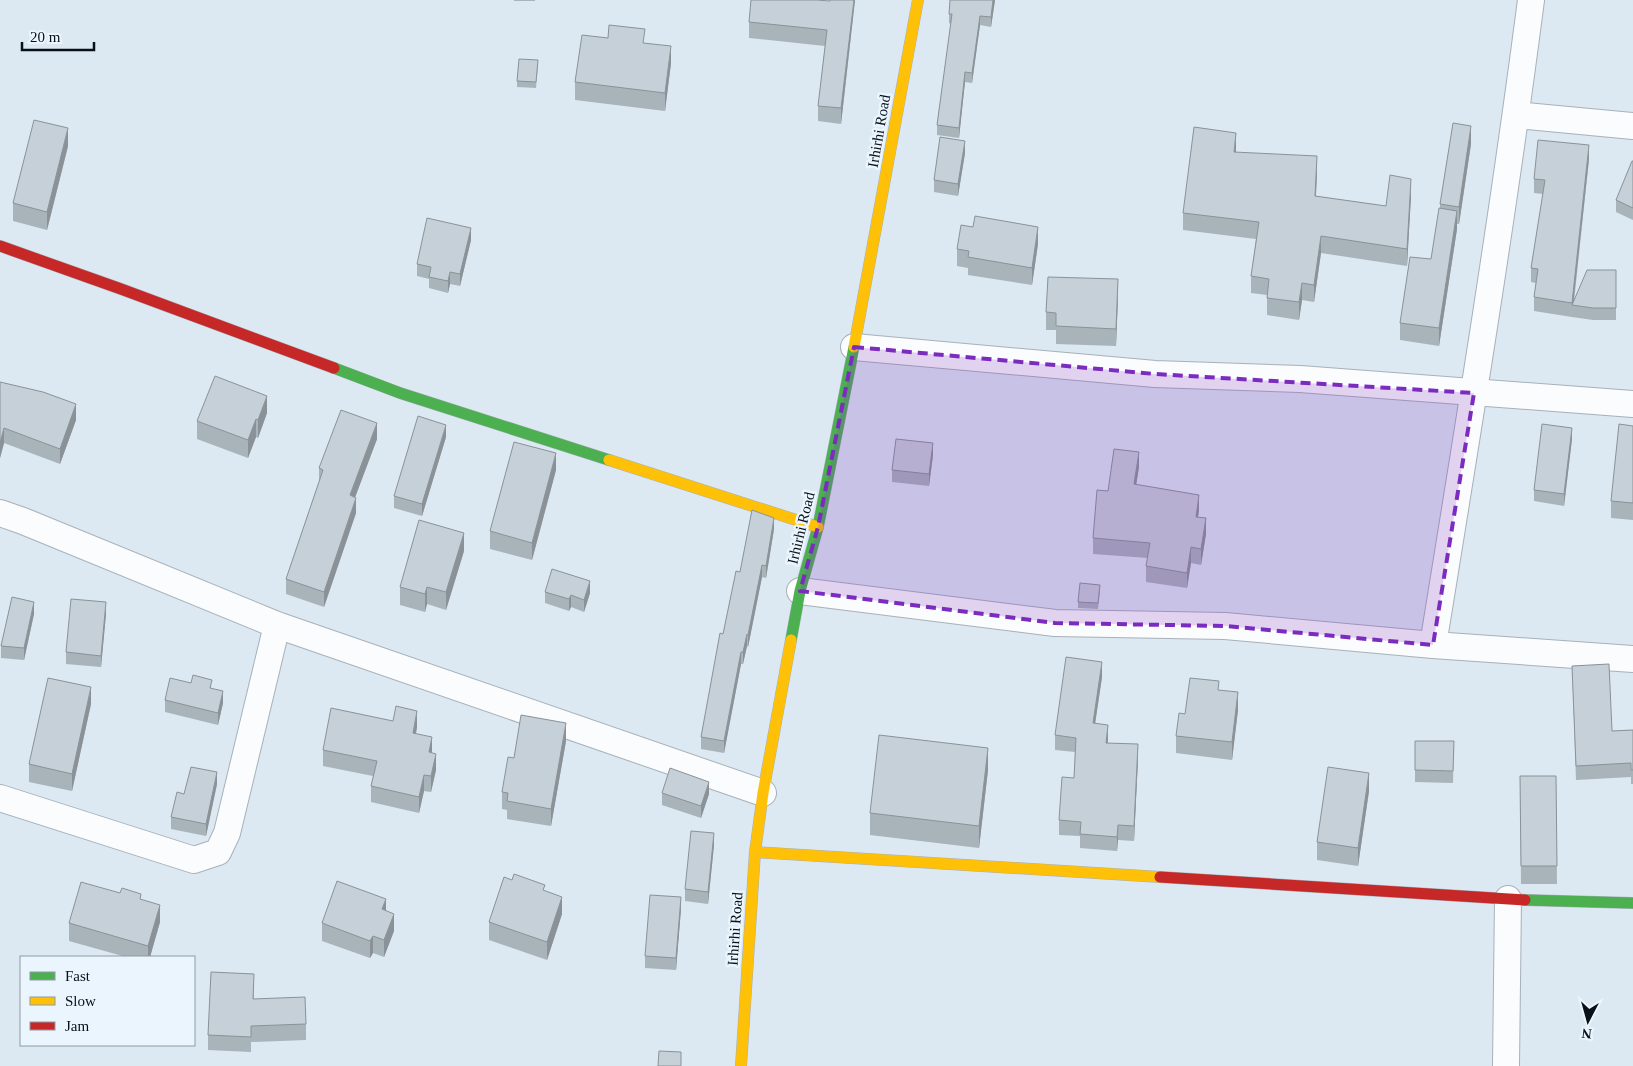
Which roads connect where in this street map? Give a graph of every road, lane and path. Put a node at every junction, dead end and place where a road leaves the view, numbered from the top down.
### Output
1 (918, 0) edge
2 (1531, 0) edge
3 (1516, 115) junction
4 (1633, 126) edge
5 (0, 246) edge
6 (854, 347) junction
7 (1474, 393) junction
8 (1633, 404) edge
9 (0, 514) edge
10 (818, 527) junction
11 (800, 591) junction
12 (277, 625) junction
13 (1433, 645) junction
14 (1633, 658) edge
15 (763, 793) junction
16 (0, 798) edge
17 (755, 852) junction
18 (1508, 899) junction
19 (1633, 903) edge
20 (741, 1066) edge
21 (1506, 1066) edge

1 - 6 street, Irhirhi Road
2 - 3 street
3 - 4 street
3 - 7 street
5 - 10 street
6 - 7 street
6 - 10 street, Irhirhi Road
7 - 8 street
7 - 13 street
9 - 12 street
10 - 11 street, Irhirhi Road
11 - 13 street
11 - 15 street, Irhirhi Road
12 - 15 street
12 - 16 street
13 - 14 street
15 - 17 street, Irhirhi Road
17 - 18 street
17 - 20 street, Irhirhi Road
18 - 19 street
18 - 21 street

